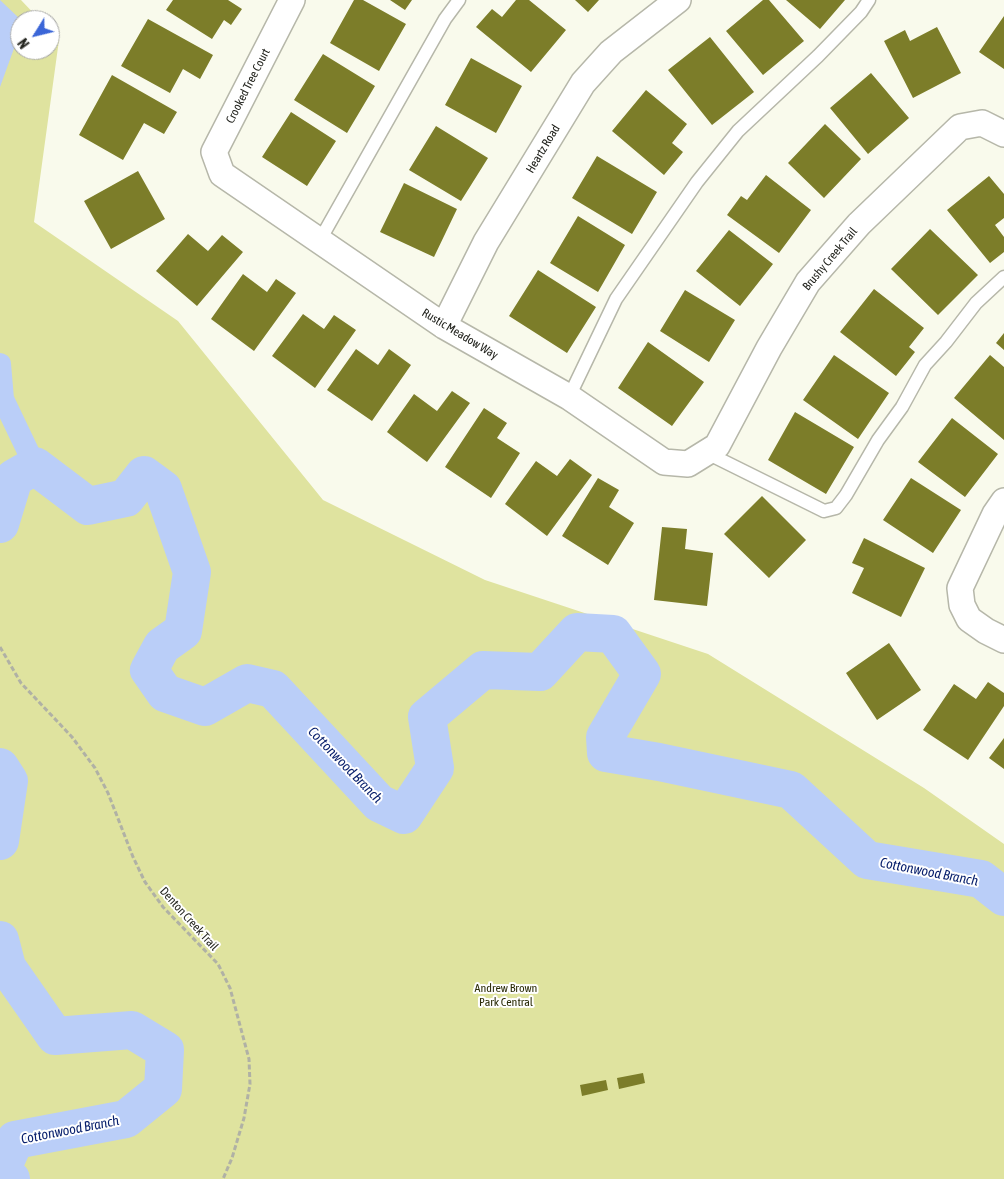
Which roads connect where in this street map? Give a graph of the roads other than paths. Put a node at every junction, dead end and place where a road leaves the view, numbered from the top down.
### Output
1 (292, 0) edge
2 (458, 0) edge
3 (678, 0) edge
4 (869, 0) edge
5 (1004, 134) edge
6 (222, 174) joint
7 (320, 240) junction
8 (1004, 276) edge
9 (444, 326) junction
10 (570, 397) junction
11 (707, 453) junction
12 (1004, 501) edge
13 (1004, 640) edge

1 - 6 street, Crooked Tree Court
2 - 7 lane
3 - 9 street, Heartz Road
4 - 10 lane
5 - 11 street, Brushy Creek Trail
6 - 7 street, Rustic Meadow Way
7 - 9 street, Rustic Meadow Way
8 - 11 lane
9 - 10 street, Rustic Meadow Way
10 - 11 street, Rustic Meadow Way
12 - 13 street

